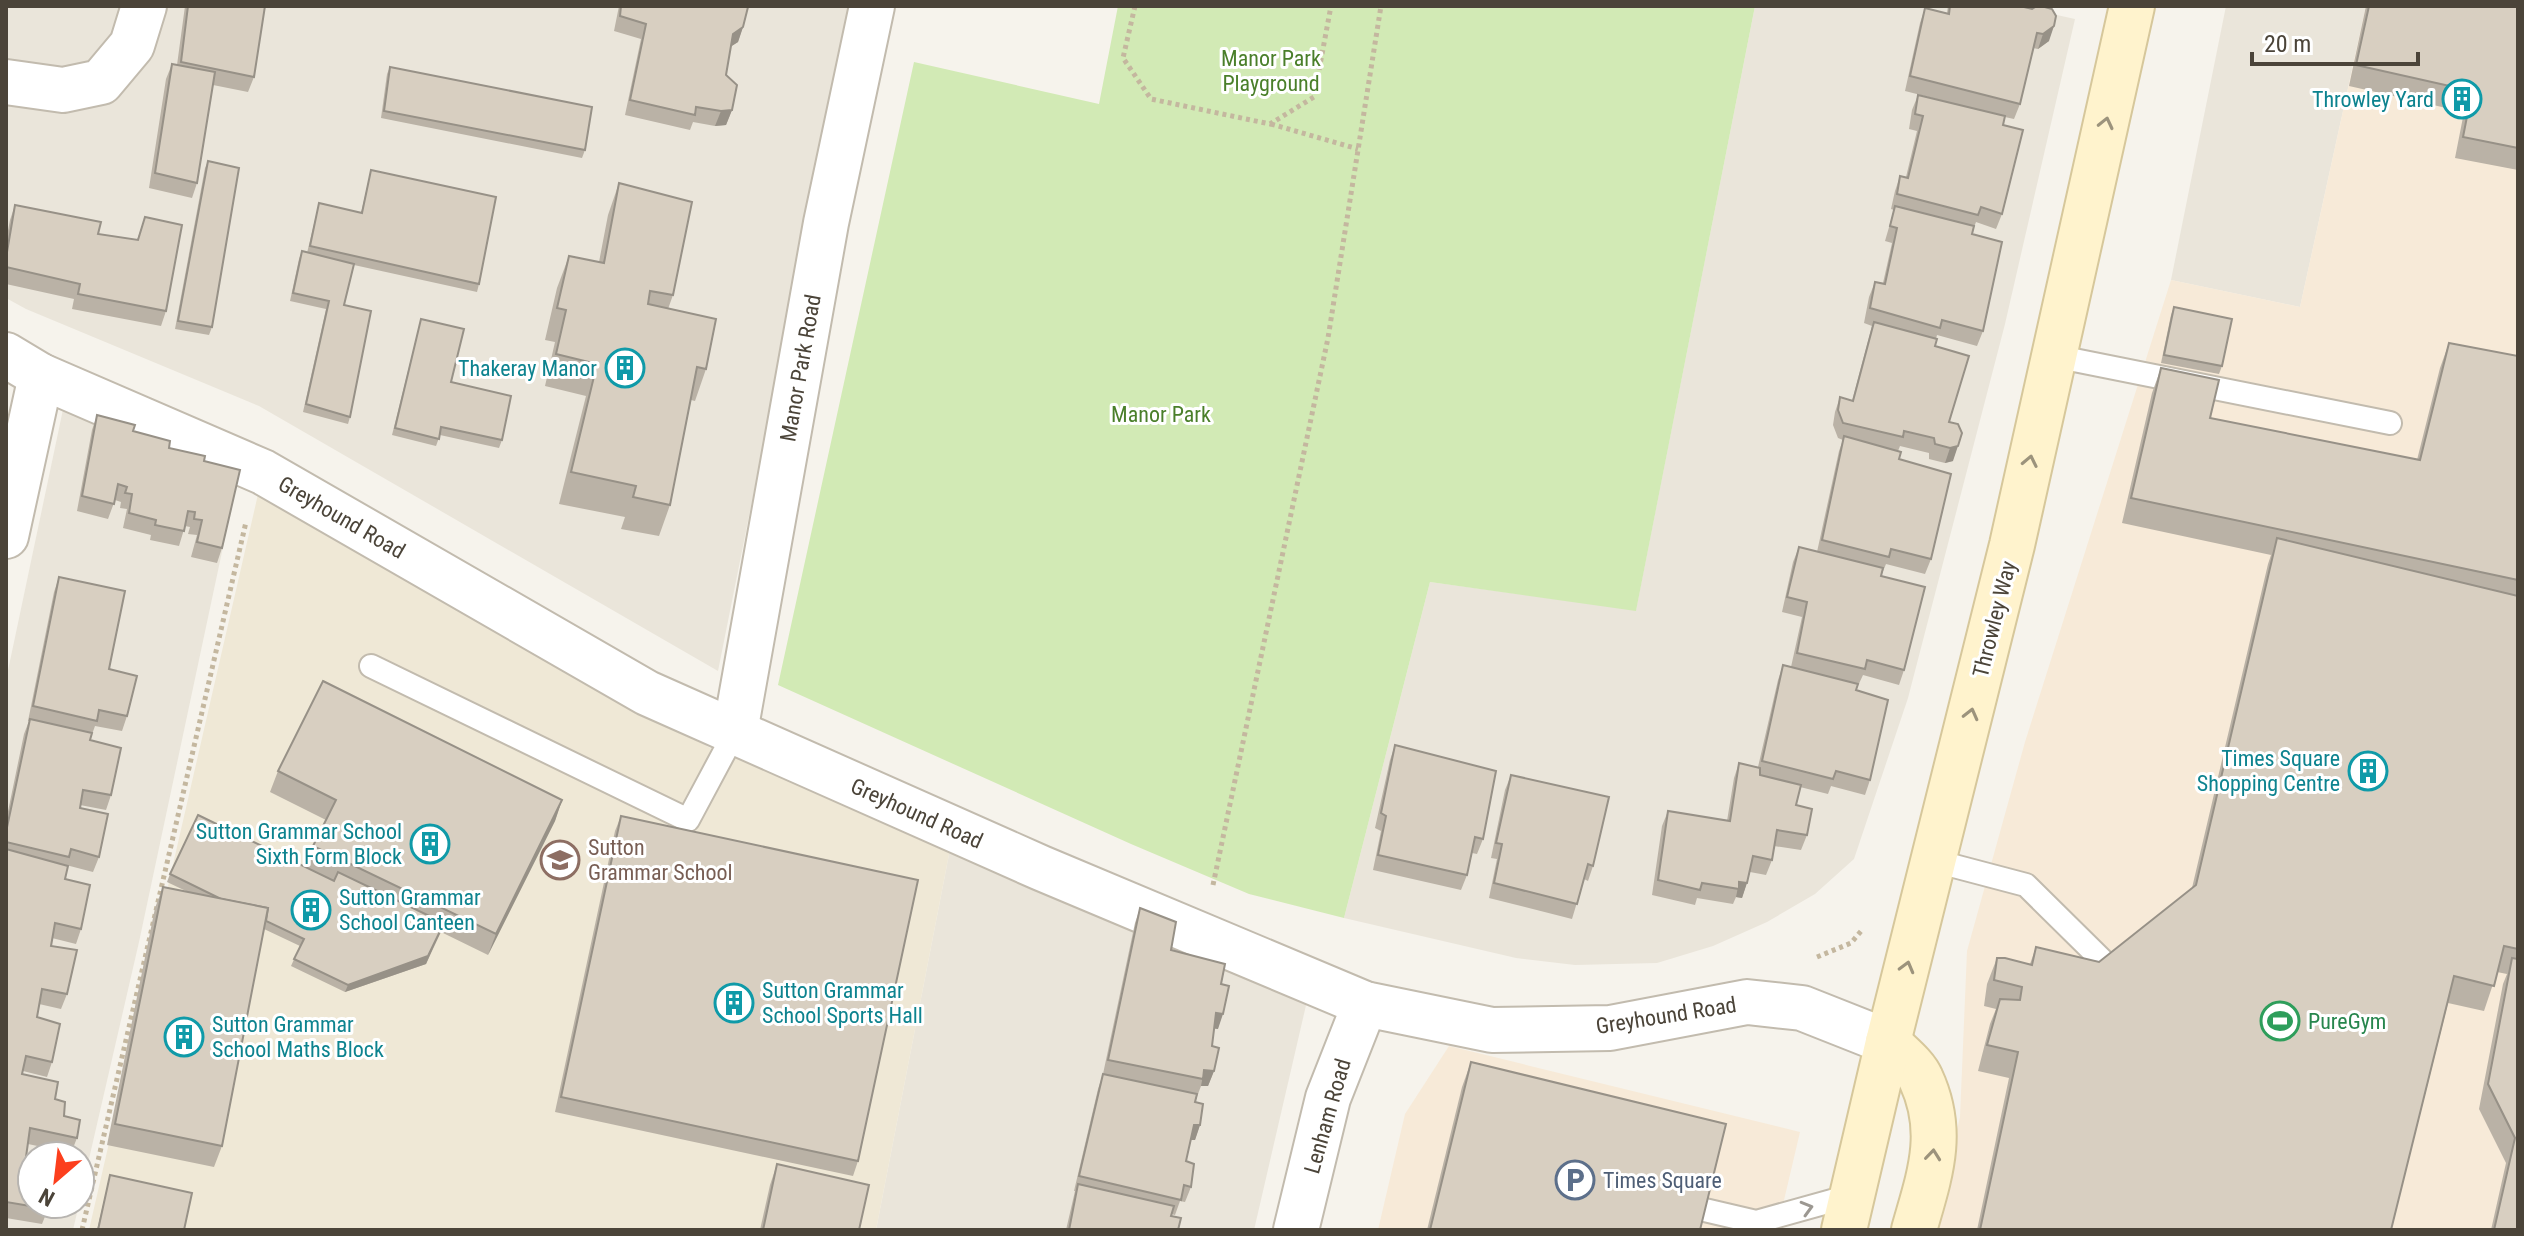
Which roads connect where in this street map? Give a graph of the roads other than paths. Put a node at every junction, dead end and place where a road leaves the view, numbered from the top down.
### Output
1 (144, 6) edge
2 (872, 6) edge
3 (2132, 6) edge
4 (6, 82) edge
5 (2054, 356) junction
6 (24, 365) edge
7 (2390, 423) dead end
8 (6, 536) edge
9 (371, 666) dead end
10 (735, 732) junction
11 (1935, 861) junction
12 (2134, 1000) edge
13 (1365, 1004) junction
14 (1888, 1042) junction
15 (1662, 1200) edge
16 (1848, 1213) edge
17 (1296, 1230) edge
18 (1914, 1230) edge

1 - 4 street
2 - 10 street, Manor Park Road
5 -> 3 main road, Throwley Way
5 - 7 lane
11 -> 5 main road, Throwley Way
6 - 8 street
6 - 10 street, Greyhound Road
9 - 10 lane
10 - 13 street, Greyhound Road
11 - 12 lane
14 -> 11 main road, Throwley Way
13 - 14 street, Greyhound Road
13 - 17 street, Lenham Road
14 - 16 main road, Throwley Way
18 -> 14 main road
15 -> 16 lane

